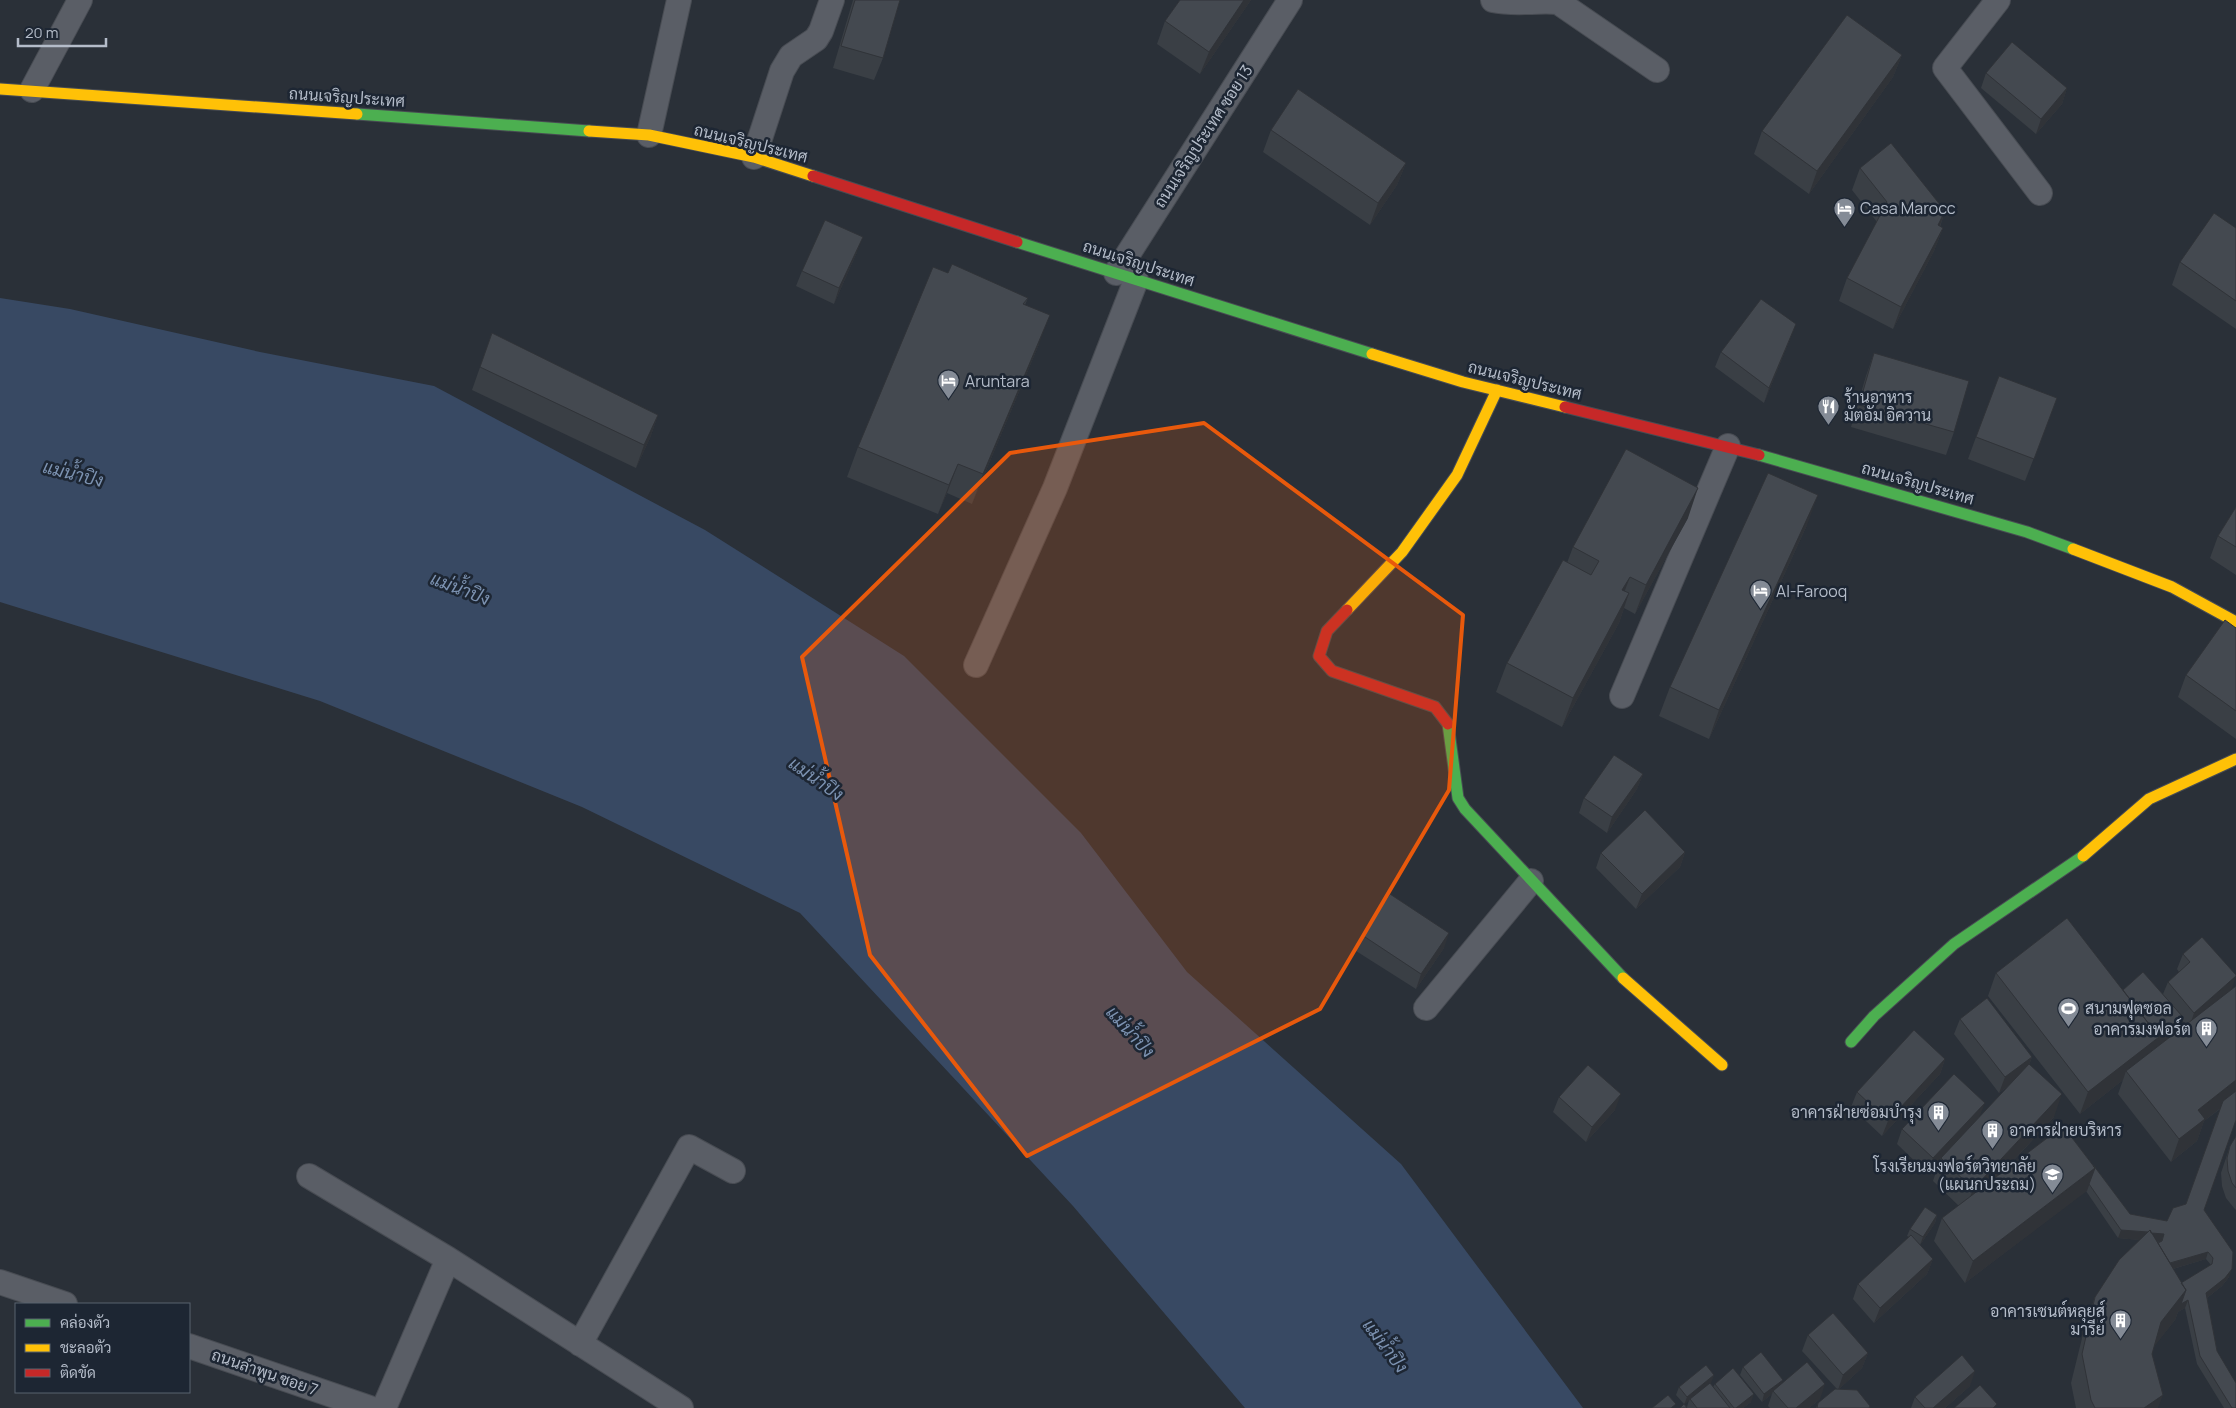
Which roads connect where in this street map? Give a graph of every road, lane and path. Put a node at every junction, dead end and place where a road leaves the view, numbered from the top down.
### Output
1 (80, 0) edge
2 (679, 0) edge
3 (832, 0) edge
4 (1290, 0) edge
5 (1494, 0) edge
6 (1998, 0) edge
7 (1657, 70) dead end
8 (0, 89) edge
9 (32, 90) junction
10 (649, 135) junction
11 (754, 157) junction
12 (2040, 193) dead end
13 (1126, 276) junction
14 (1497, 390) junction
15 (1728, 446) junction
16 (2236, 622) edge
17 (976, 665) dead end
18 (1622, 696) dead end
19 (2236, 759) edge
20 (1531, 880) junction
21 (1426, 1008) dead end
22 (1851, 1042) dead end
23 (1722, 1065) dead end
24 (733, 1172) dead end
25 (309, 1176) dead end
26 (448, 1259) junction
27 (0, 1282) edge
28 (62, 1303) edge
29 (580, 1344) junction
30 (190, 1346) edge
31 (370, 1408) edge
32 (384, 1408) edge
33 (681, 1408) edge

1 - 9 street
2 - 10 street
3 - 11 street
4 - 13 street, ถนนเจริญประเทศ ซอย 13
5 - 7 street
6 - 12 street
8 - 9 street, ถนนเจริญประเทศ
9 - 10 street, ถนนเจริญประเทศ
10 - 11 street, ถนนเจริญประเทศ
11 - 13 street, ถนนเจริญประเทศ
13 - 14 street, ถนนเจริญประเทศ
13 - 17 street, ถนนเจริญประเทศ ซอย 13
14 - 15 street, ถนนเจริญประเทศ
14 - 20 street
15 - 16 street, ถนนเจริญประเทศ
15 - 18 street
19 - 22 street
20 - 21 street
20 - 23 street
24 - 29 street
25 - 26 street
26 - 29 street
26 - 32 street
27 - 28 street
29 - 33 street
30 - 31 street, ถนนลำพูน ซอย 7

